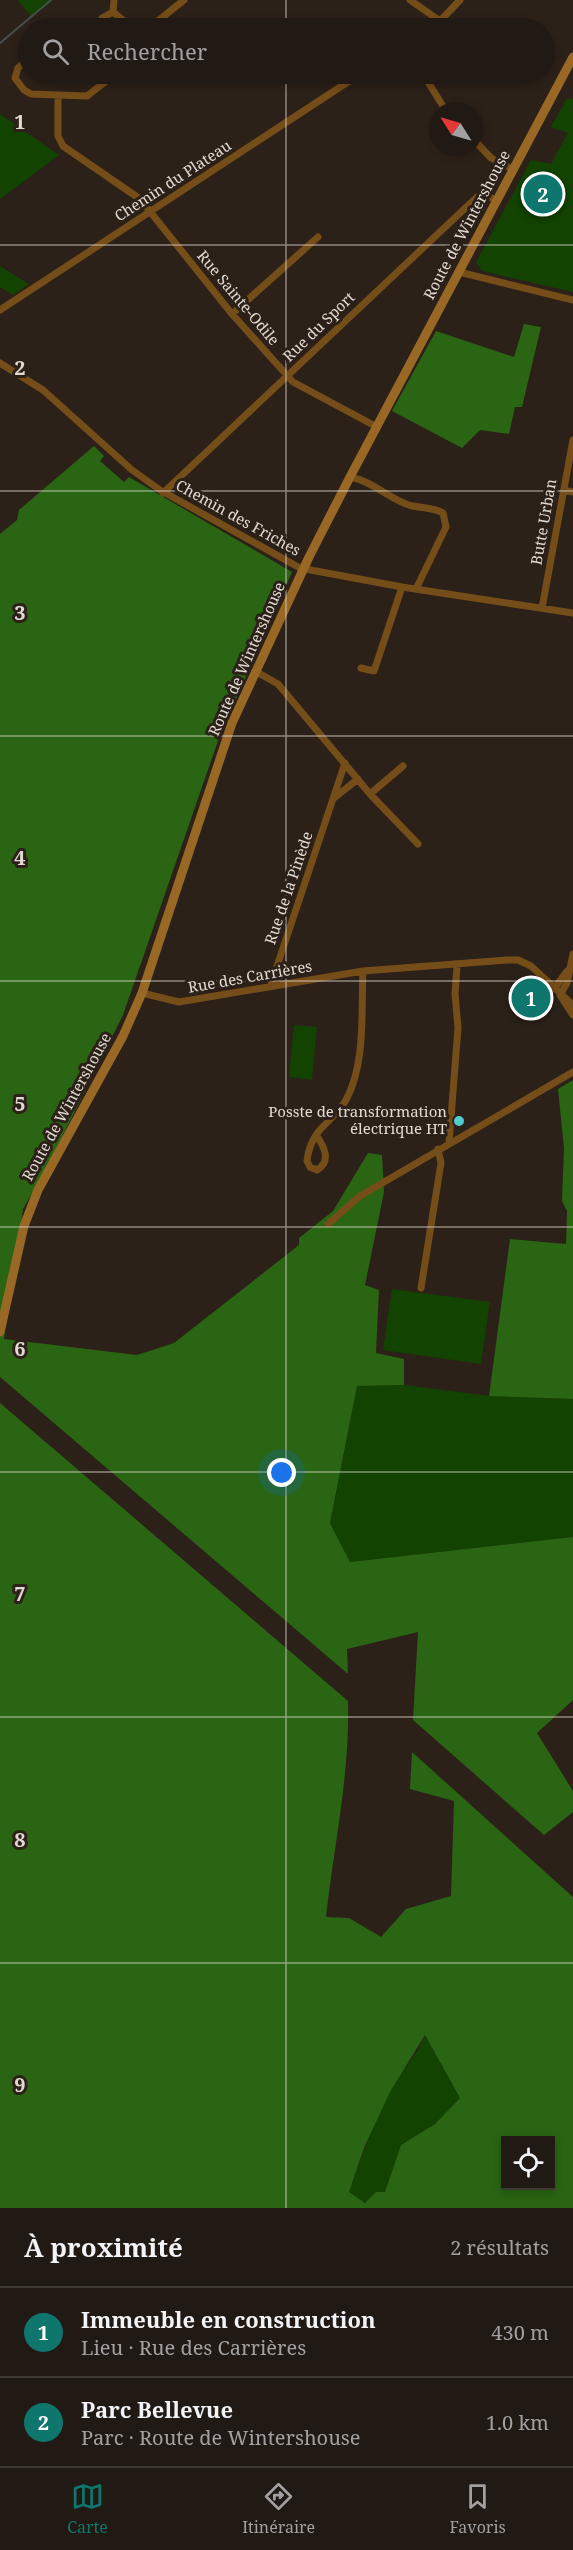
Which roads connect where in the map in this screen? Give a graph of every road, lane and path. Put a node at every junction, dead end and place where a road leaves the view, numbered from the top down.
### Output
1 (114, 0) edge
2 (184, 0) edge
3 (410, 0) edge
4 (460, 0) edge
5 (113, 12) junction
6 (102, 18) edge
7 (118, 18) edge
8 (162, 18) edge
9 (436, 18) edge
10 (443, 18) edge
11 (573, 57) edge
12 (18, 68) edge
13 (18, 82) edge
14 (20, 84) edge
15 (103, 84) edge
16 (345, 84) edge
17 (429, 84) edge
18 (58, 95) junction
19 (440, 102) edge
20 (483, 150) edge
21 (514, 170) junction
22 (497, 201) junction
23 (149, 213) junction
24 (318, 237) dead end
25 (459, 272) junction
26 (573, 300) edge
27 (0, 310) edge
28 (232, 314) junction
29 (1, 364) edge
30 (287, 376) junction
31 (377, 427) junction
32 (573, 440) edge
33 (350, 477) junction
34 (564, 490) junction
35 (573, 492) edge
36 (163, 493) junction
37 (303, 569) junction
38 (402, 587) junction
39 (416, 589) junction
40 (542, 609) junction
41 (573, 613) edge
42 (362, 668) dead end
43 (255, 671) junction
44 (345, 763) junction
45 (403, 766) dead end
46 (358, 779) junction
47 (370, 794) junction
48 (334, 798) junction
49 (418, 844) dead end
50 (572, 957) edge
51 (457, 966) junction
52 (363, 972) junction
53 (270, 987) junction
54 (554, 989) junction
55 (142, 993) junction
56 (560, 995) junction
57 (573, 1005) edge
58 (573, 1015) edge
59 (573, 1072) edge
60 (316, 1135) dead end
61 (449, 1143) junction
62 (438, 1149) junction
63 (328, 1224) dead end
64 (421, 1288) dead end
65 (0, 1332) edge

1 - 5 street
2 - 8 street
3 - 9 street
4 - 10 street
5 - 6 street
5 - 7 street
11 - 21 street, Route de Wintershouse
12 - 13 street
14 - 18 street
15 - 18 street
16 - 23 street, Chemin du Plateau
17 - 19 street
18 - 23 street, Rue Sainte-Odile
20 - 21 street
21 - 22 street, Route de Wintershouse
22 - 25 street, Route de Wintershouse
22 - 30 street, Rue du Sport
23 - 27 street, Chemin du Plateau
23 - 28 street, Rue Sainte-Odile
24 - 28 street
25 - 26 street
25 - 31 street, Route de Wintershouse
28 - 30 street, Rue Sainte-Odile
29 - 36 street, Chemin des Friches
30 - 31 street, Rue Sainte-Odile
30 - 36 street, Rue du Sport
31 - 33 street, Route de Wintershouse
32 - 34 street, Butte Urban
33 - 37 street, Route de Wintershouse
33 - 39 street
34 - 35 street
34 - 40 street, Butte Urban
36 - 37 street, Chemin des Friches
37 - 38 street, Chemin des Friches
37 - 43 street, Route de Wintershouse
38 - 39 street, Chemin des Friches
38 - 42 street
39 - 40 street, Chemin des Friches
40 - 41 street, Chemin des Friches
43 - 44 street
43 - 55 street, Route de Wintershouse
44 - 46 street
44 - 48 street, Rue de la Pinède
45 - 47 street
46 - 47 street
46 - 48 street
47 - 49 street
48 - 53 street, Rue de la Pinède
50 - 54 street
50 - 56 street
51 - 52 street, Rue des Carrières
51 - 54 street, Rue des Carrières
51 - 61 street
52 - 53 street, Rue des Carrières
52 - 60 street
53 - 55 street, Rue des Carrières
54 - 56 street, Rue des Carrières
55 - 65 street, Route de Wintershouse
56 - 57 street, Rue des Carrières
56 - 58 street, Rue des Carrières
59 - 61 street
61 - 62 street
62 - 63 street
62 - 64 street

